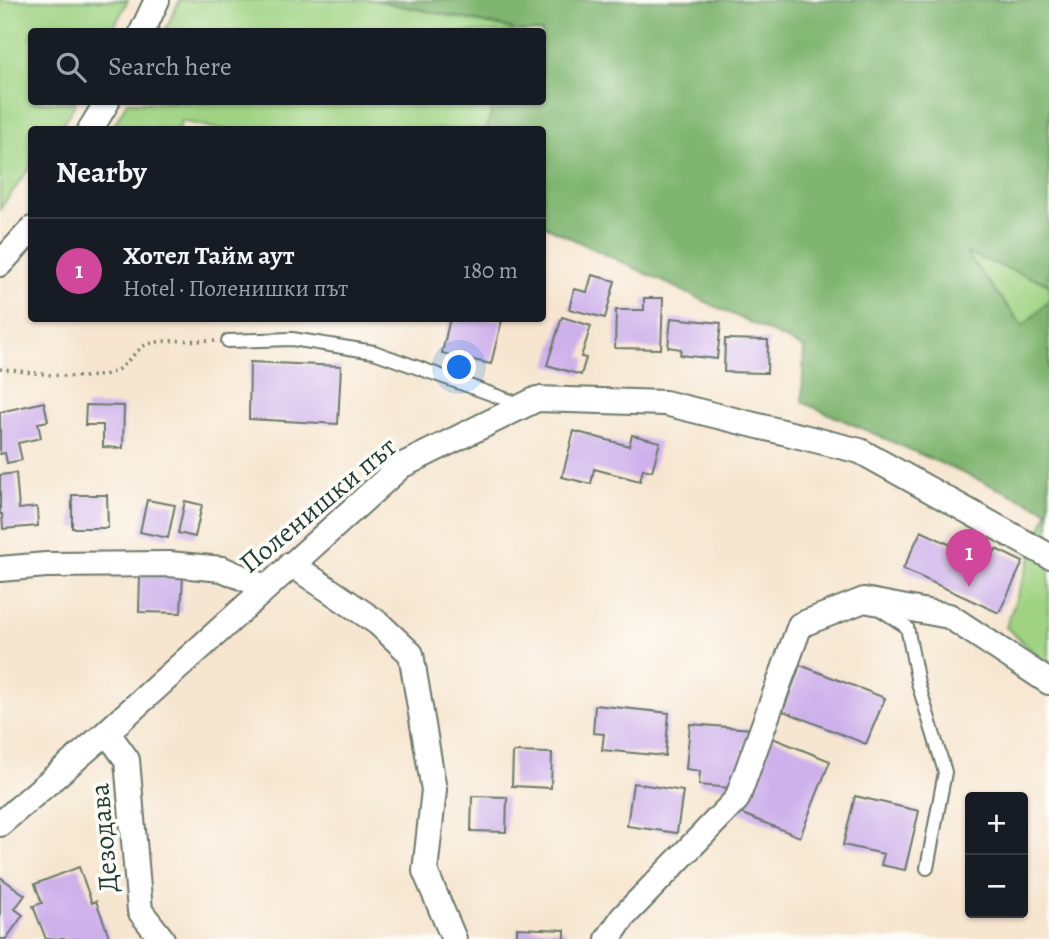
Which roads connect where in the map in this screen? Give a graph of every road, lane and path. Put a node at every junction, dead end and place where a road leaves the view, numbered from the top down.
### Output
1 (157, 0) edge
2 (144, 28) edge
3 (105, 105) edge
4 (92, 126) edge
5 (28, 233) edge
6 (0, 264) edge
7 (228, 341) joint
8 (0, 369) edge
9 (524, 406) junction
10 (1049, 556) edge
11 (291, 564) junction
12 (0, 569) edge
13 (265, 587) junction
14 (864, 600) junction
15 (1049, 682) edge
16 (107, 732) junction
17 (0, 824) edge
18 (927, 868) dead end
19 (162, 939) edge
20 (454, 939) edge
21 (608, 939) edge

1 - 2 street
3 - 4 street
5 - 6 street
7 - 8 path
7 - 9 lane
9 - 10 street, Поленишки път
9 - 11 street, Поленишки път
11 - 13 street, Поленишки път
11 - 20 street
12 - 13 street
13 - 16 street, Поленишки път
14 - 15 street
14 - 18 lane
14 - 21 street
16 - 17 street, Поленишки път
16 - 19 street, Дезодава

